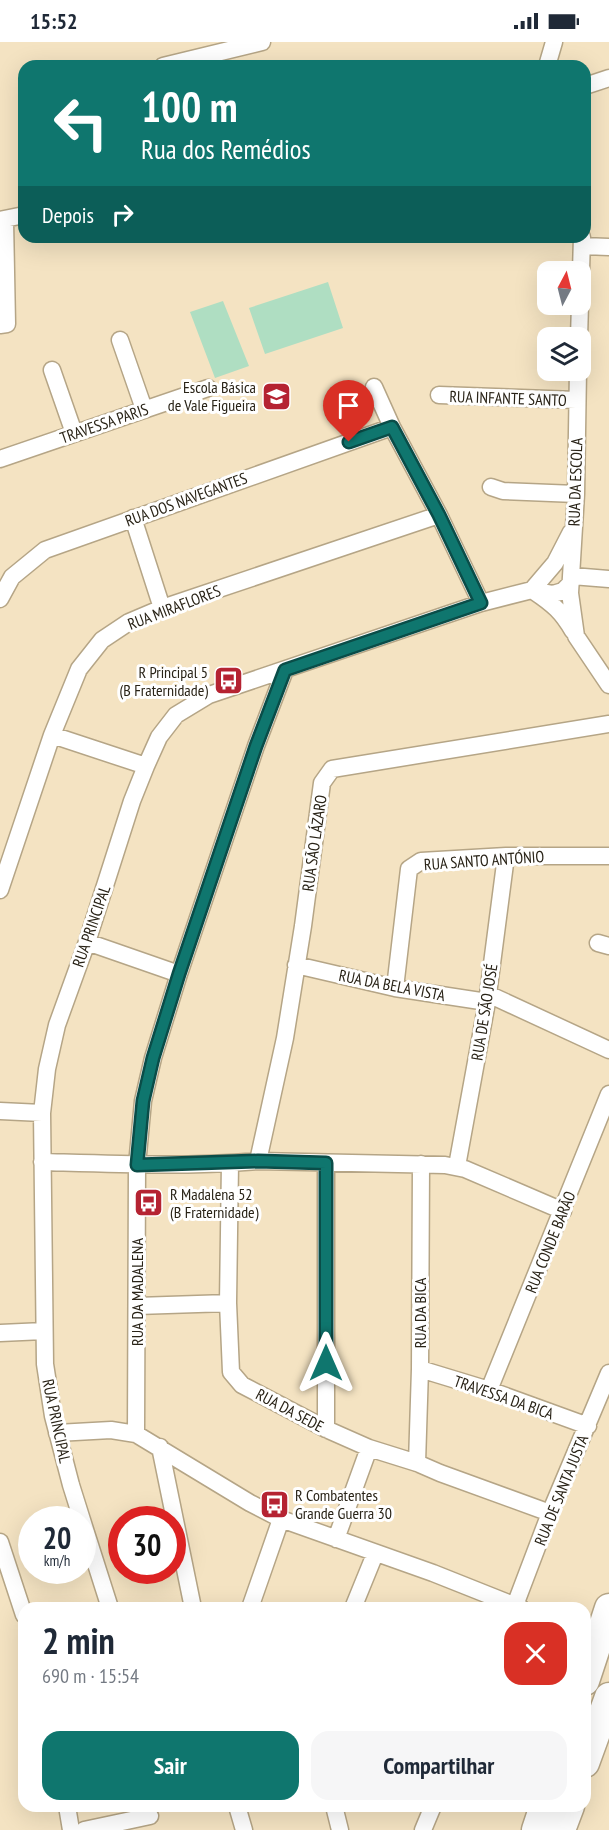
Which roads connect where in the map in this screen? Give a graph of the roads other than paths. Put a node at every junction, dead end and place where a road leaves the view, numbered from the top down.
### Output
1 (259, 42) edge
2 (555, 42) edge
3 (187, 60) edge
4 (550, 60) edge
5 (558, 60) edge
6 (18, 216) edge
7 (3, 220) edge
8 (592, 244) edge
9 (4, 324) edge
10 (581, 327) edge
11 (120, 340) dead end
12 (52, 370) dead end
13 (577, 381) edge
14 (374, 387) dead end
15 (208, 388) dead end
16 (439, 395) dead end
17 (576, 400) junction
18 (144, 409) junction
19 (392, 427) junction
20 (75, 433) junction
21 (0, 459) edge
22 (491, 487) dead end
23 (576, 494) junction
24 (439, 515) junction
25 (133, 518) junction
26 (574, 525) junction
27 (544, 578) junction
28 (609, 579) edge
29 (571, 584) junction
30 (532, 590) junction
31 (0, 599) edge
32 (481, 603) junction
33 (162, 608) junction
34 (576, 636) junction
35 (285, 670) junction
36 (609, 686) edge
37 (609, 724) edge
38 (52, 735) junction
39 (146, 765) junction
40 (8, 841) edge
41 (506, 856) junction
42 (609, 856) edge
43 (0, 890) edge
44 (87, 942) junction
45 (296, 965) junction
46 (179, 974) junction
47 (395, 988) junction
48 (488, 998) junction
49 (609, 1050) edge
50 (609, 1094) edge
51 (0, 1112) edge
52 (42, 1113) junction
53 (258, 1161) junction
54 (42, 1162) junction
55 (230, 1163) junction
56 (326, 1163) junction
57 (421, 1164) junction
58 (137, 1165) junction
59 (457, 1166) junction
60 (563, 1211) junction
61 (228, 1303) junction
62 (137, 1306) junction
63 (44, 1330) junction
64 (0, 1333) edge
65 (420, 1369) junction
66 (609, 1373) edge
67 (489, 1390) junction
68 (588, 1426) junction
69 (326, 1430) junction
70 (57, 1433) junction
71 (136, 1434) junction
72 (160, 1447) junction
73 (369, 1448) junction
74 (417, 1463) junction
75 (78, 1506) edge
76 (550, 1513) junction
77 (280, 1519) junction
78 (336, 1539) junction
79 (0, 1542) edge
80 (375, 1554) junction
81 (96, 1564) edge
82 (20, 1602) edge
83 (108, 1602) edge
84 (193, 1602) edge
85 (252, 1602) edge
86 (355, 1602) edge
87 (505, 1602) edge
88 (519, 1602) edge
89 (609, 1608) edge
90 (591, 1663) edge
91 (609, 1696) edge
92 (591, 1746) edge
93 (68, 1812) edge
94 (239, 1812) edge
95 (336, 1812) edge
96 (430, 1812) edge
97 (542, 1812) edge
98 (568, 1812) edge
99 (150, 1817) edge
100 (71, 1830) edge
101 (84, 1830) edge
102 (244, 1830) edge
103 (340, 1830) edge
104 (423, 1830) edge
105 (536, 1830) edge
106 (561, 1830) edge

1 - 3 street
2 - 4 street
2 - 5 street
6 - 7 street
7 - 9 street
8 - 10 street
11 - 18 street
12 - 20 street
13 - 17 street, RUA DA ESCOLA
14 - 19 street
15 - 18 street, TRAVESSA PARIS
16 - 17 street, RUA INFANTE SANTO
17 - 23 street, RUA DA ESCOLA
18 - 20 street, TRAVESSA PARIS
19 - 24 street
19 - 25 street, RUA DOS NAVEGANTES
20 - 21 street, TRAVESSA PARIS
22 - 23 street
23 - 26 street, RUA DA ESCOLA
24 - 32 street
24 - 33 street, RUA MIRAFLORES
25 - 31 street, RUA DOS NAVEGANTES
25 - 33 street
26 - 27 street
26 - 29 street, RUA DA ESCOLA
27 - 29 street
27 - 30 street
28 - 29 street
29 - 30 street
29 - 34 street, RUA DA ESCOLA
30 - 32 street, RUA PRINCIPAL
30 - 34 street
32 - 35 street, RUA PRINCIPAL
33 - 38 street, RUA MIRAFLORES
34 - 36 street
35 - 39 street, RUA PRINCIPAL
35 - 46 street, RUA DA MADALENA
37 - 45 street, RUA SÃO LÁZARO
38 - 39 street
38 - 40 street, RUA MIRAFLORES
39 - 44 street, RUA PRINCIPAL
40 - 43 street, RUA MIRAFLORES
41 - 42 street, RUA SANTO ANTÓNIO
41 - 47 street, RUA SANTO ANTÓNIO
41 - 48 street, RUA DE SÃO JOSÉ
44 - 46 street
44 - 52 street, RUA PRINCIPAL
45 - 47 street, RUA DA BELA VISTA
45 - 53 street, RUA SÃO LÁZARO
46 - 58 street, RUA DA MADALENA
47 - 48 street, RUA DA BELA VISTA
48 - 49 street, RUA DA BELA VISTA
48 - 59 street, RUA DE SÃO JOSÉ
50 - 60 street, RUA CONDE BARÃO
51 - 52 street
52 - 54 street, RUA PRINCIPAL
53 - 55 street
53 - 56 street
54 - 58 street
54 - 63 street, RUA PRINCIPAL
55 - 58 street
55 - 61 street, RUA DA SEDE
56 - 57 street
56 - 69 street
57 - 59 street
57 - 65 street, RUA DA BICA
58 - 62 street, RUA DA MADALENA
59 - 60 street
60 - 67 street, RUA CONDE BARÃO
61 - 62 street
61 - 69 street, RUA DA SEDE
62 - 71 street, RUA DA MADALENA
63 - 64 street
63 - 70 street, RUA PRINCIPAL
65 - 67 street, TRAVESSA DA BICA
65 - 74 street, RUA DA BICA
66 - 68 street, RUA DE SANTA JUSTA
67 - 68 street, TRAVESSA DA BICA
68 - 76 street, RUA DE SANTA JUSTA
69 - 73 street, RUA DA SEDE
70 - 71 street
70 - 75 street, RUA PRINCIPAL
71 - 72 street
72 - 77 street
72 - 84 street
73 - 74 street, RUA DA SEDE
73 - 78 street
74 - 76 street, RUA DA SEDE
76 - 88 street, RUA DE SANTA JUSTA
77 - 78 street
77 - 85 street
78 - 80 street
79 - 82 street
80 - 86 street
80 - 87 street
81 - 83 street, RUA PRINCIPAL
89 - 90 highway
91 - 92 highway
93 - 100 street
94 - 102 street
95 - 103 street
96 - 104 street
97 - 105 highway
98 - 106 highway
99 - 101 street

